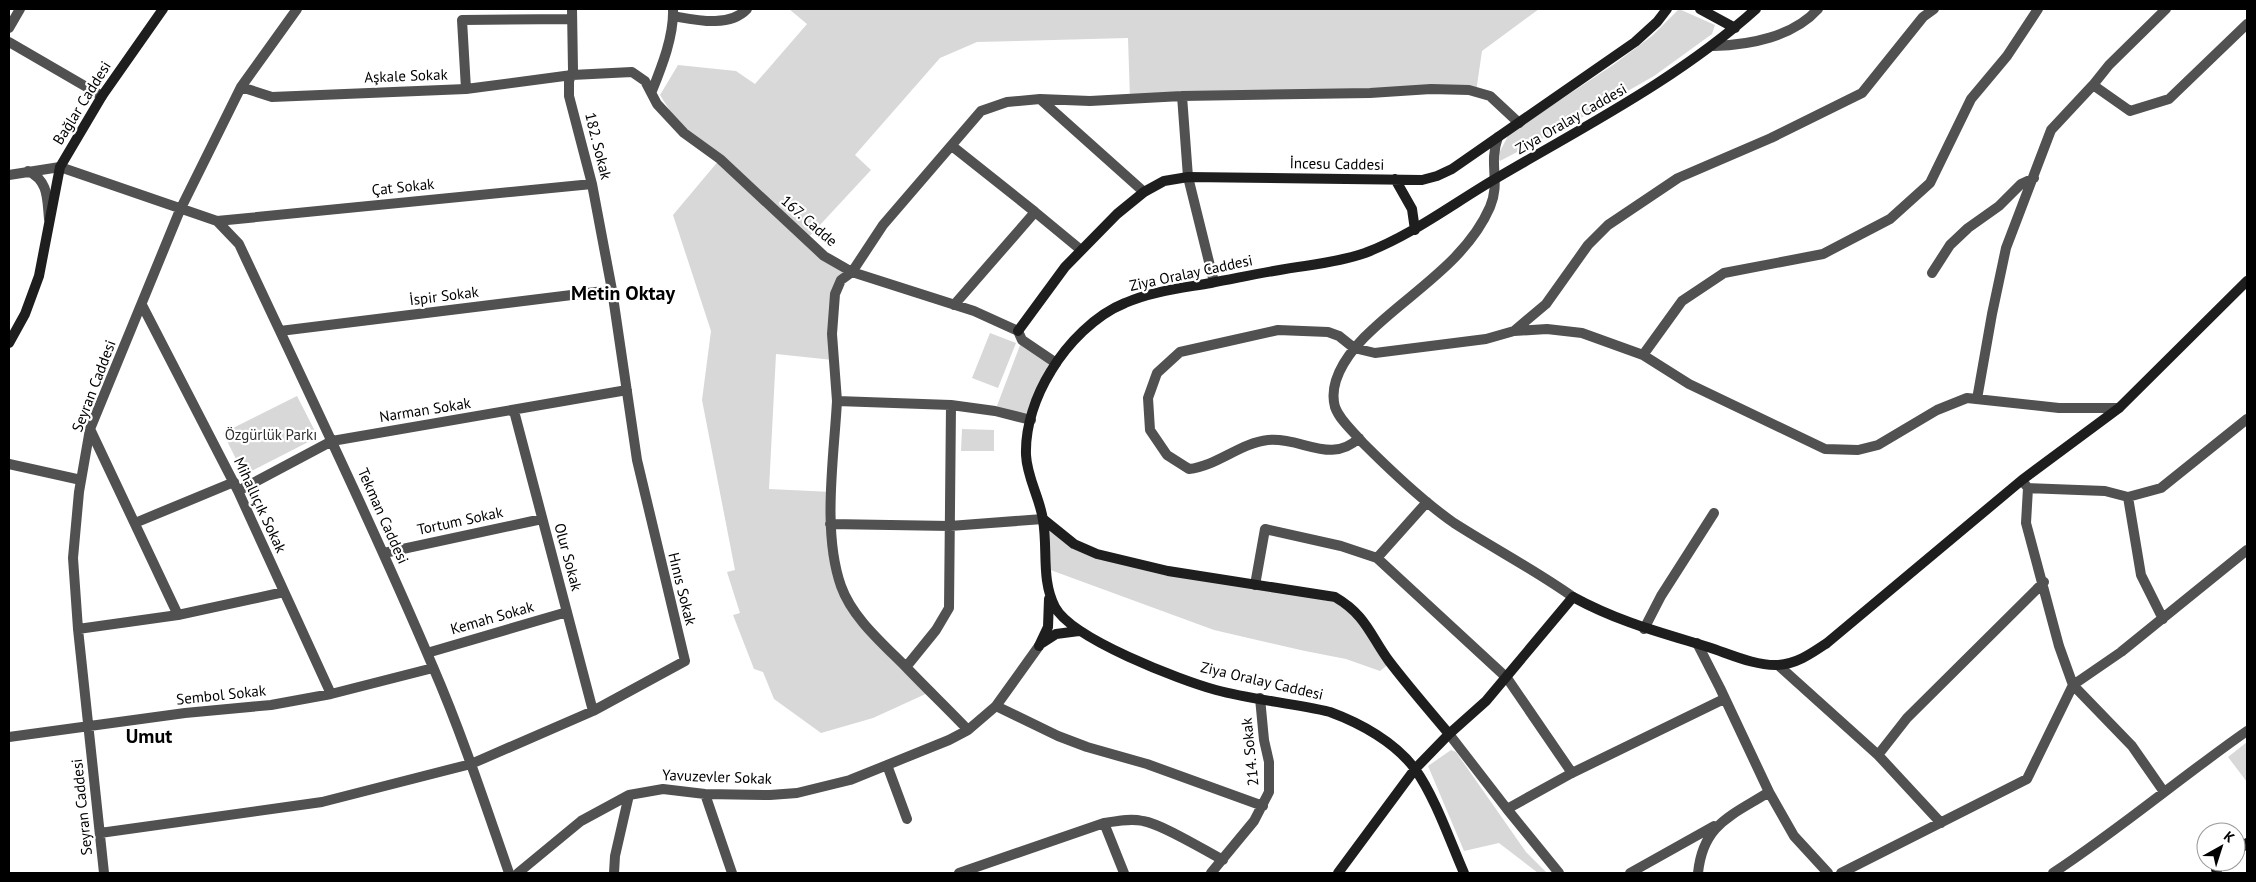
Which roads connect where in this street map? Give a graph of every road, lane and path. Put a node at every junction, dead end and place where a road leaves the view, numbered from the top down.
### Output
1 (20, 9) edge
2 (163, 9) edge
3 (297, 9) edge
4 (747, 9) edge
5 (1667, 9) edge
6 (1700, 9) edge
7 (1756, 9) edge
8 (1818, 9) edge
9 (1934, 9) edge
10 (2038, 9) edge
11 (2166, 9) edge
12 (673, 12) edge
13 (1922, 13) edge
14 (572, 14) edge
15 (2247, 24) edge
16 (9, 28) edge
17 (1735, 28) junction
18 (9, 42) edge
19 (1714, 46) junction
20 (572, 75) junction
21 (2093, 85) junction
22 (242, 87) junction
23 (466, 89) junction
24 (652, 91) junction
25 (102, 96) junction
26 (1182, 96) junction
27 (1040, 99) junction
28 (1519, 123) junction
29 (1498, 137) junction
30 (952, 146) junction
31 (60, 167) junction
32 (28, 171) junction
33 (9, 175) edge
34 (1188, 177) junction
35 (1496, 178) junction
36 (2034, 178) junction
37 (1395, 179) junction
38 (592, 184) junction
39 (1144, 192) junction
40 (180, 210) junction
41 (1034, 212) junction
42 (217, 221) junction
43 (50, 223) junction
44 (1415, 230) junction
45 (1081, 250) junction
46 (852, 272) junction
47 (1932, 273) dead end
48 (2247, 281) edge
49 (1214, 282) junction
50 (612, 290) junction
51 (142, 305) junction
52 (954, 305) junction
53 (280, 331) junction
54 (1514, 331) junction
55 (1018, 332) junction
56 (9, 343) edge
57 (1354, 348) junction
58 (1643, 355) junction
59 (1056, 363) junction
60 (627, 390) junction
61 (1978, 399) junction
62 (837, 401) junction
63 (951, 404) junction
64 (2119, 408) junction
65 (514, 411) junction
66 (2247, 419) edge
67 (1031, 420) junction
68 (90, 429) junction
69 (1359, 438) junction
70 (332, 441) junction
71 (9, 464) edge
72 (81, 480) junction
73 (2025, 484) junction
74 (236, 487) junction
75 (2128, 497) junction
76 (1427, 502) junction
77 (1714, 513) dead end
78 (542, 519) junction
79 (1043, 519) junction
80 (135, 524) junction
81 (830, 524) junction
82 (950, 526) junction
83 (2247, 550) edge
84 (384, 553) junction
85 (1377, 558) junction
86 (2044, 582) junction
87 (1256, 585) junction
88 (284, 592) junction
89 (1050, 594) junction
90 (1573, 597) junction
91 (567, 612) junction
92 (178, 615) junction
93 (2163, 619) junction
94 (78, 629) junction
95 (1644, 629) junction
96 (1079, 631) junction
97 (1697, 643) junction
98 (1039, 646) junction
99 (426, 653) junction
100 (1778, 665) junction
101 (906, 667) junction
102 (433, 668) junction
103 (1507, 678) junction
104 (2073, 685) junction
105 (331, 694) junction
106 (1260, 698) junction
107 (1724, 699) junction
108 (996, 706) junction
109 (593, 711) junction
110 (88, 726) junction
111 (968, 730) junction
112 (2247, 731) edge
113 (1449, 734) junction
114 (9, 737) edge
115 (1878, 755) junction
116 (471, 764) junction
117 (886, 765) junction
118 (1415, 769) junction
119 (1572, 773) junction
120 (1768, 792) junction
121 (2164, 792) junction
122 (705, 794) junction
123 (629, 795) junction
124 (1263, 806) junction
125 (1506, 810) junction
126 (907, 819) dead end
127 (1104, 823) junction
128 (1940, 823) junction
129 (1717, 824) junction
130 (100, 834) junction
131 (1223, 860) junction
132 (104, 873) edge
133 (508, 873) edge
134 (518, 873) edge
135 (614, 873) edge
136 (732, 873) edge
137 (958, 873) edge
138 (1124, 873) edge
139 (1211, 873) edge
140 (1338, 873) edge
141 (1464, 873) edge
142 (1559, 873) edge
143 (1630, 873) edge
144 (1698, 873) edge
145 (1828, 873) edge
146 (1841, 873) edge
147 (2053, 873) edge

1 - 16 street
2 - 25 main road, Bağlar Caddesi
3 - 22 street, Seyran Caddesi
4 - 12 street
5 - 28 main road, İncesu Caddesi
6 - 17 main road
7 - 17 main road, Ziya Oralay Caddesi
8 - 19 street
9 - 13 street
10 - 58 street
11 - 21 street
12 - 24 street
13 - 54 street
14 - 20 street, 182. Sokak
14 - 23 street
15 - 21 street
17 - 19 main road, Ziya Oralay Caddesi
18 - 25 street
19 - 35 main road, Ziya Oralay Caddesi
20 - 23 street, Aşkale Sokak
20 - 24 street, 167. Cadde
20 - 38 street, 182. Sokak
21 - 36 street
22 - 23 street, Aşkale Sokak
22 - 40 street, Seyran Caddesi
24 - 46 street, 167. Cadde
25 - 31 main road, Bağlar Caddesi
26 - 27 street
26 - 28 street
26 - 34 street
27 - 30 street
27 - 39 street
28 - 29 main road, İncesu Caddesi
29 - 35 street
29 - 37 main road, İncesu Caddesi
30 - 41 street
30 - 46 street
31 - 32 street
31 - 40 street, Tekman Caddesi
31 - 43 main road, Bağlar Caddesi
32 - 33 street
32 - 43 street, Bağlar Caddesi
34 - 37 main road, İncesu Caddesi
34 - 39 main road, İncesu Caddesi
34 - 49 street
35 - 44 main road, Ziya Oralay Caddesi
35 - 57 street
36 - 47 street
36 - 61 street
37 - 44 main road
38 - 42 street, Çat Sokak
38 - 50 street, 182. Sokak
39 - 45 main road, İncesu Caddesi
40 - 42 street, Tekman Caddesi
40 - 51 street, Seyran Caddesi
41 - 45 street
41 - 52 street
42 - 53 street, Tekman Caddesi
43 - 56 main road, Bağlar Caddesi
44 - 49 main road, Ziya Oralay Caddesi
45 - 55 main road, İncesu Caddesi
46 - 52 street, 167. Cadde
46 - 62 street
48 - 64 main road
49 - 59 main road, Ziya Oralay Caddesi
50 - 53 street, İspir Sokak
50 - 60 street, Hınıs Sokak
51 - 68 street, Seyran Caddesi
51 - 74 street, Mihallıçık Sokak
52 - 55 street, 167. Cadde
53 - 70 street, Tekman Caddesi
54 - 57 street
54 - 58 street
55 - 59 street, 167. Cadde
57 - 69 street
57 - 69 street
58 - 61 street
59 - 67 main road, Ziya Oralay Caddesi
60 - 65 street, Narman Sokak
60 - 109 street, Hınıs Sokak
61 - 64 street
62 - 63 street
62 - 81 street
63 - 67 street
63 - 82 street
64 - 73 main road
65 - 70 street, Narman Sokak
65 - 78 street, Olur Sokak
66 - 75 street
67 - 79 main road, Ziya Oralay Caddesi
68 - 72 street, Seyran Caddesi
68 - 80 street
69 - 76 street
70 - 74 street, Narman Sokak
70 - 84 street, Tekman Caddesi
71 - 72 street
72 - 94 street, Seyran Caddesi
73 - 75 street
73 - 86 street
73 - 100 main road
74 - 80 street, Narman Sokak
74 - 88 street, Mihallıçık Sokak
75 - 93 street
76 - 85 street
76 - 90 street
77 - 95 street
78 - 84 street, Tortum Sokak
78 - 91 street, Olur Sokak
79 - 82 street
79 - 87 main road
79 - 89 main road, Ziya Oralay Caddesi
80 - 92 street
81 - 82 street
81 - 101 street
82 - 101 street
83 - 93 street
84 - 99 street, Tekman Caddesi
85 - 87 street
85 - 103 street
86 - 104 street
86 - 115 street
87 - 113 main road
88 - 92 street
88 - 105 street, Mihallıçık Sokak
89 - 96 main road, Ziya Oralay Caddesi
89 - 98 main road
90 - 95 main road
90 - 103 main road
91 - 99 street, Kemah Sokak
91 - 109 street, Olur Sokak
92 - 94 street
93 - 104 street
94 - 110 street, Seyran Caddesi
95 - 97 main road
96 - 98 main road
96 - 106 main road, Ziya Oralay Caddesi
97 - 100 main road
97 - 107 street
98 - 108 street, Yavuzevler Sokak
99 - 102 street, Tekman Caddesi
100 - 115 street
101 - 111 street
102 - 105 street, Sembol Sokak
102 - 116 street, Tekman Caddesi
103 - 113 main road
103 - 119 street
104 - 121 street
104 - 128 street
105 - 110 street, Sembol Sokak
106 - 118 main road, Ziya Oralay Caddesi
106 - 124 street, 214. Sokak
107 - 119 street
107 - 120 street
108 - 111 street, Yavuzevler Sokak
108 - 124 street
109 - 116 street, Hınıs Sokak
110 - 114 street, Sembol Sokak
110 - 130 street, Seyran Caddesi
111 - 117 street, Yavuzevler Sokak
112 - 121 street
113 - 118 main road
113 - 125 street
115 - 128 street
116 - 130 street, Hınıs Sokak
116 - 133 street, Tekman Caddesi
117 - 122 street, Yavuzevler Sokak
117 - 126 street
118 - 140 main road
118 - 141 main road, Ziya Oralay Caddesi
119 - 125 street
120 - 129 street
120 - 145 street
121 - 147 street
122 - 123 street, Yavuzevler Sokak
122 - 136 street
123 - 134 street, Yavuzevler Sokak
123 - 135 street
124 - 131 street, 214. Sokak
125 - 142 street
127 - 131 street
127 - 137 street
127 - 138 street
128 - 146 street
129 - 143 street
129 - 144 street
130 - 132 street, Seyran Caddesi
131 - 139 street, 214. Sokak

